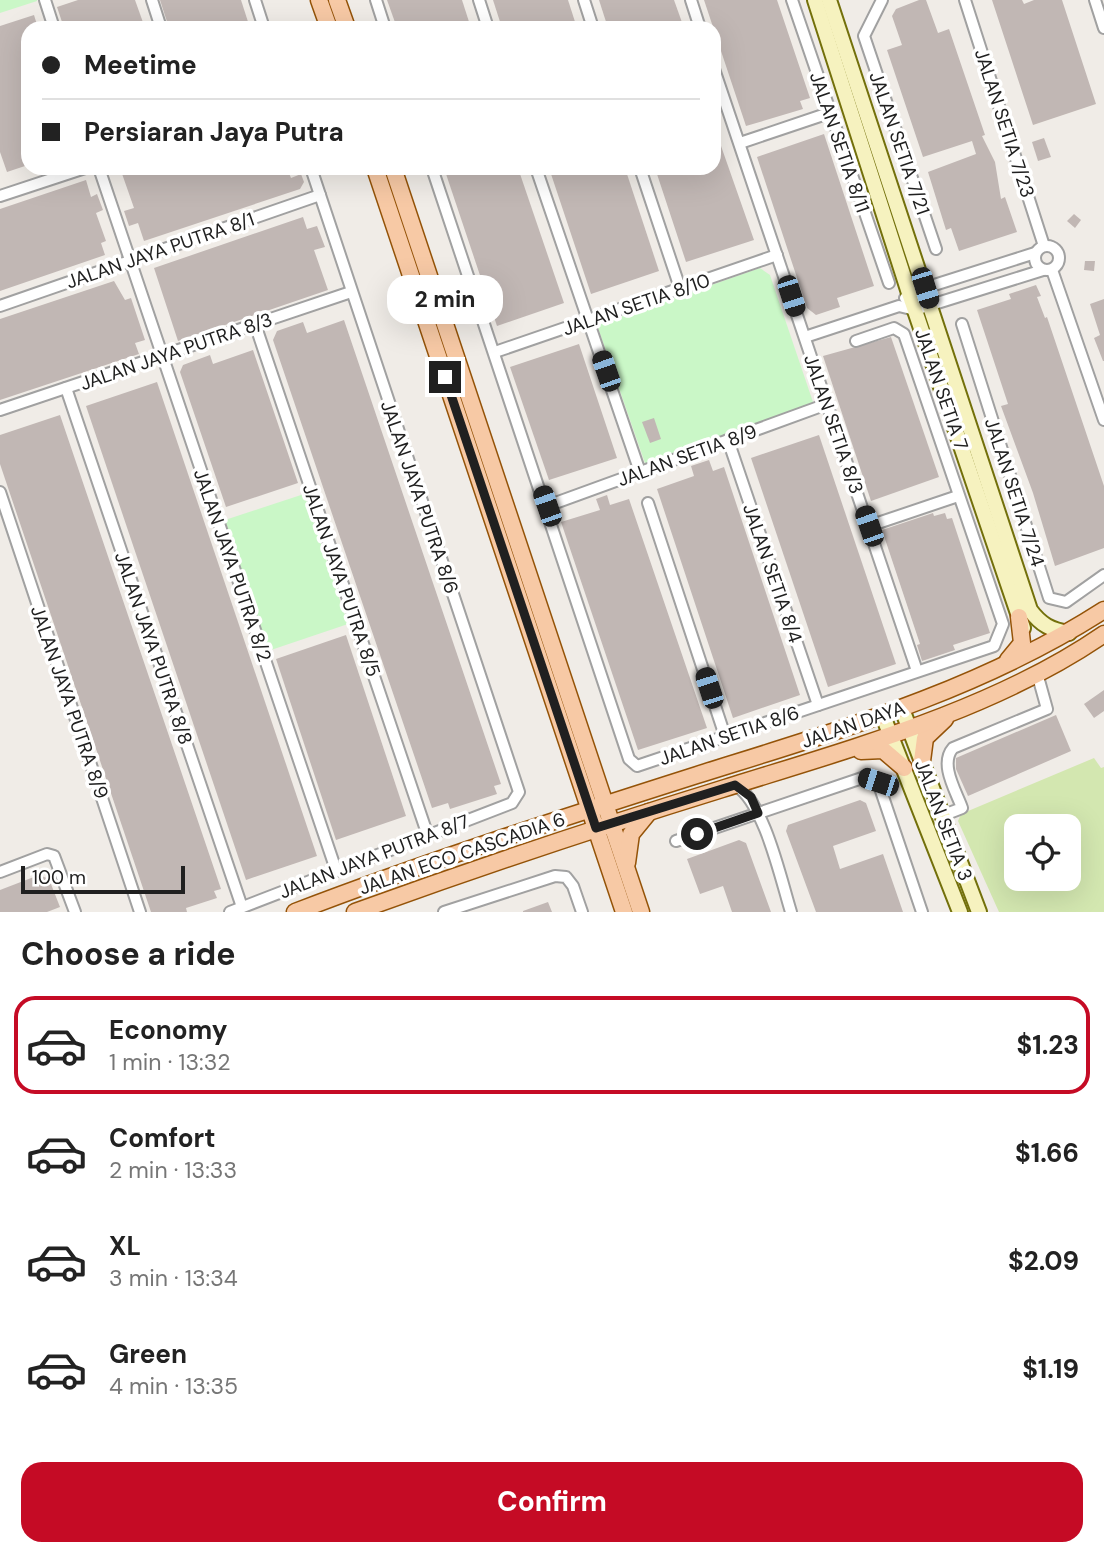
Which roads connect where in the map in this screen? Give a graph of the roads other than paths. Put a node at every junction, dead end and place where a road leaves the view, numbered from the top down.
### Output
1 (45, 0) edge
2 (152, 0) edge
3 (254, 0) edge
4 (319, 0) edge
5 (337, 0) edge
6 (376, 0) edge
7 (479, 0) edge
8 (584, 0) edge
9 (691, 0) edge
10 (792, 0) edge
11 (815, 0) edge
12 (829, 0) edge
13 (882, 0) edge
14 (965, 0) edge
15 (1095, 0) edge
16 (52, 21) edge
17 (159, 21) edge
18 (262, 21) edge
19 (326, 21) edge
20 (344, 21) edge
21 (383, 21) edge
22 (486, 21) edge
23 (591, 21) edge
24 (698, 21) edge
25 (1104, 27) edge
26 (721, 89) edge
27 (829, 113) junction
28 (740, 144) junction
29 (60, 175) edge
30 (101, 175) edge
31 (313, 175) edge
32 (377, 175) edge
33 (395, 175) edge
34 (434, 175) edge
35 (538, 175) edge
36 (642, 175) edge
37 (1, 192) edge
38 (320, 195) junction
39 (936, 249) dead end
40 (1040, 250) junction
41 (777, 255) junction
42 (130, 261) junction
43 (1047, 270) junction
44 (954, 278) junction
45 (889, 283) dead end
46 (680, 288) junction
47 (925, 288) junction
48 (351, 292) junction
49 (909, 293) junction
50 (960, 296) junction
51 (930, 305) junction
52 (0, 306) edge
53 (899, 306) junction
54 (915, 310) junction
55 (588, 320) junction
56 (255, 324) junction
57 (962, 324) dead end
58 (805, 337) junction
59 (856, 341) dead end
60 (495, 352) junction
61 (163, 355) junction
62 (66, 388) junction
63 (827, 404) junction
64 (0, 410) edge
65 (1104, 420) edge
66 (728, 440) junction
67 (640, 472) junction
68 (0, 492) edge
69 (958, 496) junction
70 (648, 503) dead end
71 (547, 506) junction
72 (869, 526) junction
73 (1104, 575) edge
74 (1104, 610) edge
75 (1024, 613) junction
76 (1069, 633) junction
77 (1104, 634) edge
78 (1084, 647) junction
79 (1031, 653) junction
80 (1000, 666) junction
81 (917, 671) junction
82 (1037, 673) junction
83 (818, 705) junction
84 (902, 709) junction
85 (954, 710) junction
86 (883, 716) junction
87 (910, 728) junction
88 (724, 736) junction
89 (891, 736) junction
90 (842, 751) junction
91 (922, 761) junction
92 (583, 764) junction
93 (904, 768) junction
94 (761, 777) junction
95 (735, 785) junction
96 (641, 793) junction
97 (517, 799) joint
98 (597, 807) junction
99 (649, 812) junction
100 (758, 813) junction
101 (944, 815) junction
102 (553, 821) junction
103 (604, 826) junction
104 (428, 836) junction
105 (561, 841) junction
106 (676, 841) dead end
107 (606, 859) junction
108 (627, 869) junction
109 (336, 870) junction
110 (0, 872) edge
111 (242, 907) junction
112 (460, 910) edge
113 (75, 912) edge
114 (140, 912) edge
115 (230, 912) edge
116 (295, 912) edge
117 (355, 912) edge
118 (444, 912) edge
119 (582, 912) edge
120 (624, 912) edge
121 (641, 912) edge
122 (791, 912) edge
123 (922, 912) edge
124 (960, 912) edge
125 (979, 912) edge

1 - 16 street
2 - 17 street
3 - 18 street
4 - 19 main road
5 - 20 main road
6 - 21 street
7 - 22 street
8 - 23 street
9 - 24 street
10 - 27 street, JALAN SETIA 8/11
11 - 49 street, JALAN SETIA 7
12 - 47 street, JALAN SETIA 7
13 - 39 street, JALAN SETIA 7/21
14 - 40 street, JALAN SETIA 7/23
15 - 25 street
26 - 28 street, JALAN SETIA 8/3
27 - 28 street
27 - 45 street, JALAN SETIA 8/11
28 - 41 street, JALAN SETIA 8/3
29 - 37 street
30 - 42 street, JALAN JAYA PUTRA 8/2
31 - 38 street, JALAN JAYA PUTRA 8/6
32 - 92 main road
33 - 92 main road
34 - 60 street
35 - 55 street
36 - 46 street
38 - 42 street, JALAN JAYA PUTRA 8/1
38 - 48 street, JALAN JAYA PUTRA 8/6
40 - 43 street
40 - 43 street
40 - 44 street
41 - 46 street, JALAN SETIA 8/10
41 - 58 street, JALAN SETIA 8/3
42 - 52 street, JALAN JAYA PUTRA 8/1
42 - 61 street, JALAN JAYA PUTRA 8/2
43 - 50 street
43 - 65 street
44 - 47 street
44 - 50 street
46 - 55 street, JALAN SETIA 8/10
47 - 49 street
47 - 51 street, JALAN SETIA 7
48 - 56 street, JALAN JAYA PUTRA 8/3
48 - 97 street, JALAN JAYA PUTRA 8/6
49 - 53 street
49 - 54 street, JALAN SETIA 7
50 - 51 street
51 - 54 street
51 - 75 street, JALAN SETIA 7
53 - 54 street
53 - 58 street
54 - 75 street, JALAN SETIA 7
55 - 60 street, JALAN SETIA 8/10
55 - 67 street
56 - 61 street, JALAN JAYA PUTRA 8/3
56 - 104 street, JALAN JAYA PUTRA 8/5
57 - 73 street, JALAN SETIA 7/24
58 - 63 street, JALAN SETIA 8/3
59 - 69 street
60 - 71 street
61 - 62 street, JALAN JAYA PUTRA 8/3
61 - 109 street, JALAN JAYA PUTRA 8/2
62 - 64 street, JALAN JAYA PUTRA 8/3
62 - 111 street, JALAN JAYA PUTRA 8/8
63 - 66 street, JALAN SETIA 8/9
63 - 72 street, JALAN SETIA 8/3
66 - 67 street, JALAN SETIA 8/9
66 - 83 street, JALAN SETIA 8/4
67 - 71 street, JALAN SETIA 8/9
68 - 114 street, JALAN JAYA PUTRA 8/9
69 - 72 street
69 - 81 street, JALAN SETIA 8/6
70 - 88 street
71 - 88 street, JALAN SETIA 8/6
72 - 81 street, JALAN SETIA 8/3
74 - 76 main road, JALAN DAYA
75 - 76 street
75 - 79 street
75 - 80 main road
76 - 79 main road, JALAN DAYA
77 - 78 main road, JALAN DAYA
78 - 79 main road
78 - 82 main road, JALAN DAYA
79 - 80 main road, JALAN DAYA
80 - 84 main road, JALAN DAYA
81 - 83 street, JALAN SETIA 8/6
82 - 85 main road, JALAN DAYA
82 - 101 street
83 - 88 street, JALAN SETIA 8/6
84 - 86 main road, JALAN DAYA
84 - 87 street, JALAN SETIA 3
85 - 87 main road, JALAN DAYA
85 - 91 main road
86 - 89 street, JALAN SETIA 3
86 - 96 main road, JALAN DAYA
87 - 89 main road, JALAN DAYA
87 - 91 street, JALAN SETIA 3
89 - 90 main road, JALAN DAYA
89 - 93 street, JALAN SETIA 3
90 - 93 main road
90 - 94 main road, JALAN DAYA
91 - 101 street, JALAN SETIA 3
92 - 96 main road
92 - 98 main road
92 - 102 main road
93 - 124 street, JALAN SETIA 3
94 - 95 main road, JALAN DAYA
94 - 100 street
95 - 99 main road, JALAN DAYA
95 - 100 street
96 - 98 main road, JALAN DAYA
97 - 104 street, JALAN JAYA PUTRA 8/7
98 - 102 main road, JALAN ECO CASCADIA 6
98 - 103 main road
99 - 103 main road, JALAN DAYA
99 - 108 main road
100 - 106 street
100 - 122 street
100 - 123 street
101 - 125 street, JALAN SETIA 3
102 - 116 main road, JALAN ECO CASCADIA 6
103 - 105 main road, JALAN ECO CASCADIA 6
103 - 107 main road
103 - 108 main road
104 - 109 street, JALAN JAYA PUTRA 8/7
105 - 107 main road
105 - 117 main road, JALAN ECO CASCADIA 6
107 - 120 main road
108 - 121 main road
109 - 111 street, JALAN JAYA PUTRA 8/7
110 - 113 street
111 - 115 street, JALAN JAYA PUTRA 8/7
112 - 118 street
112 - 119 street

